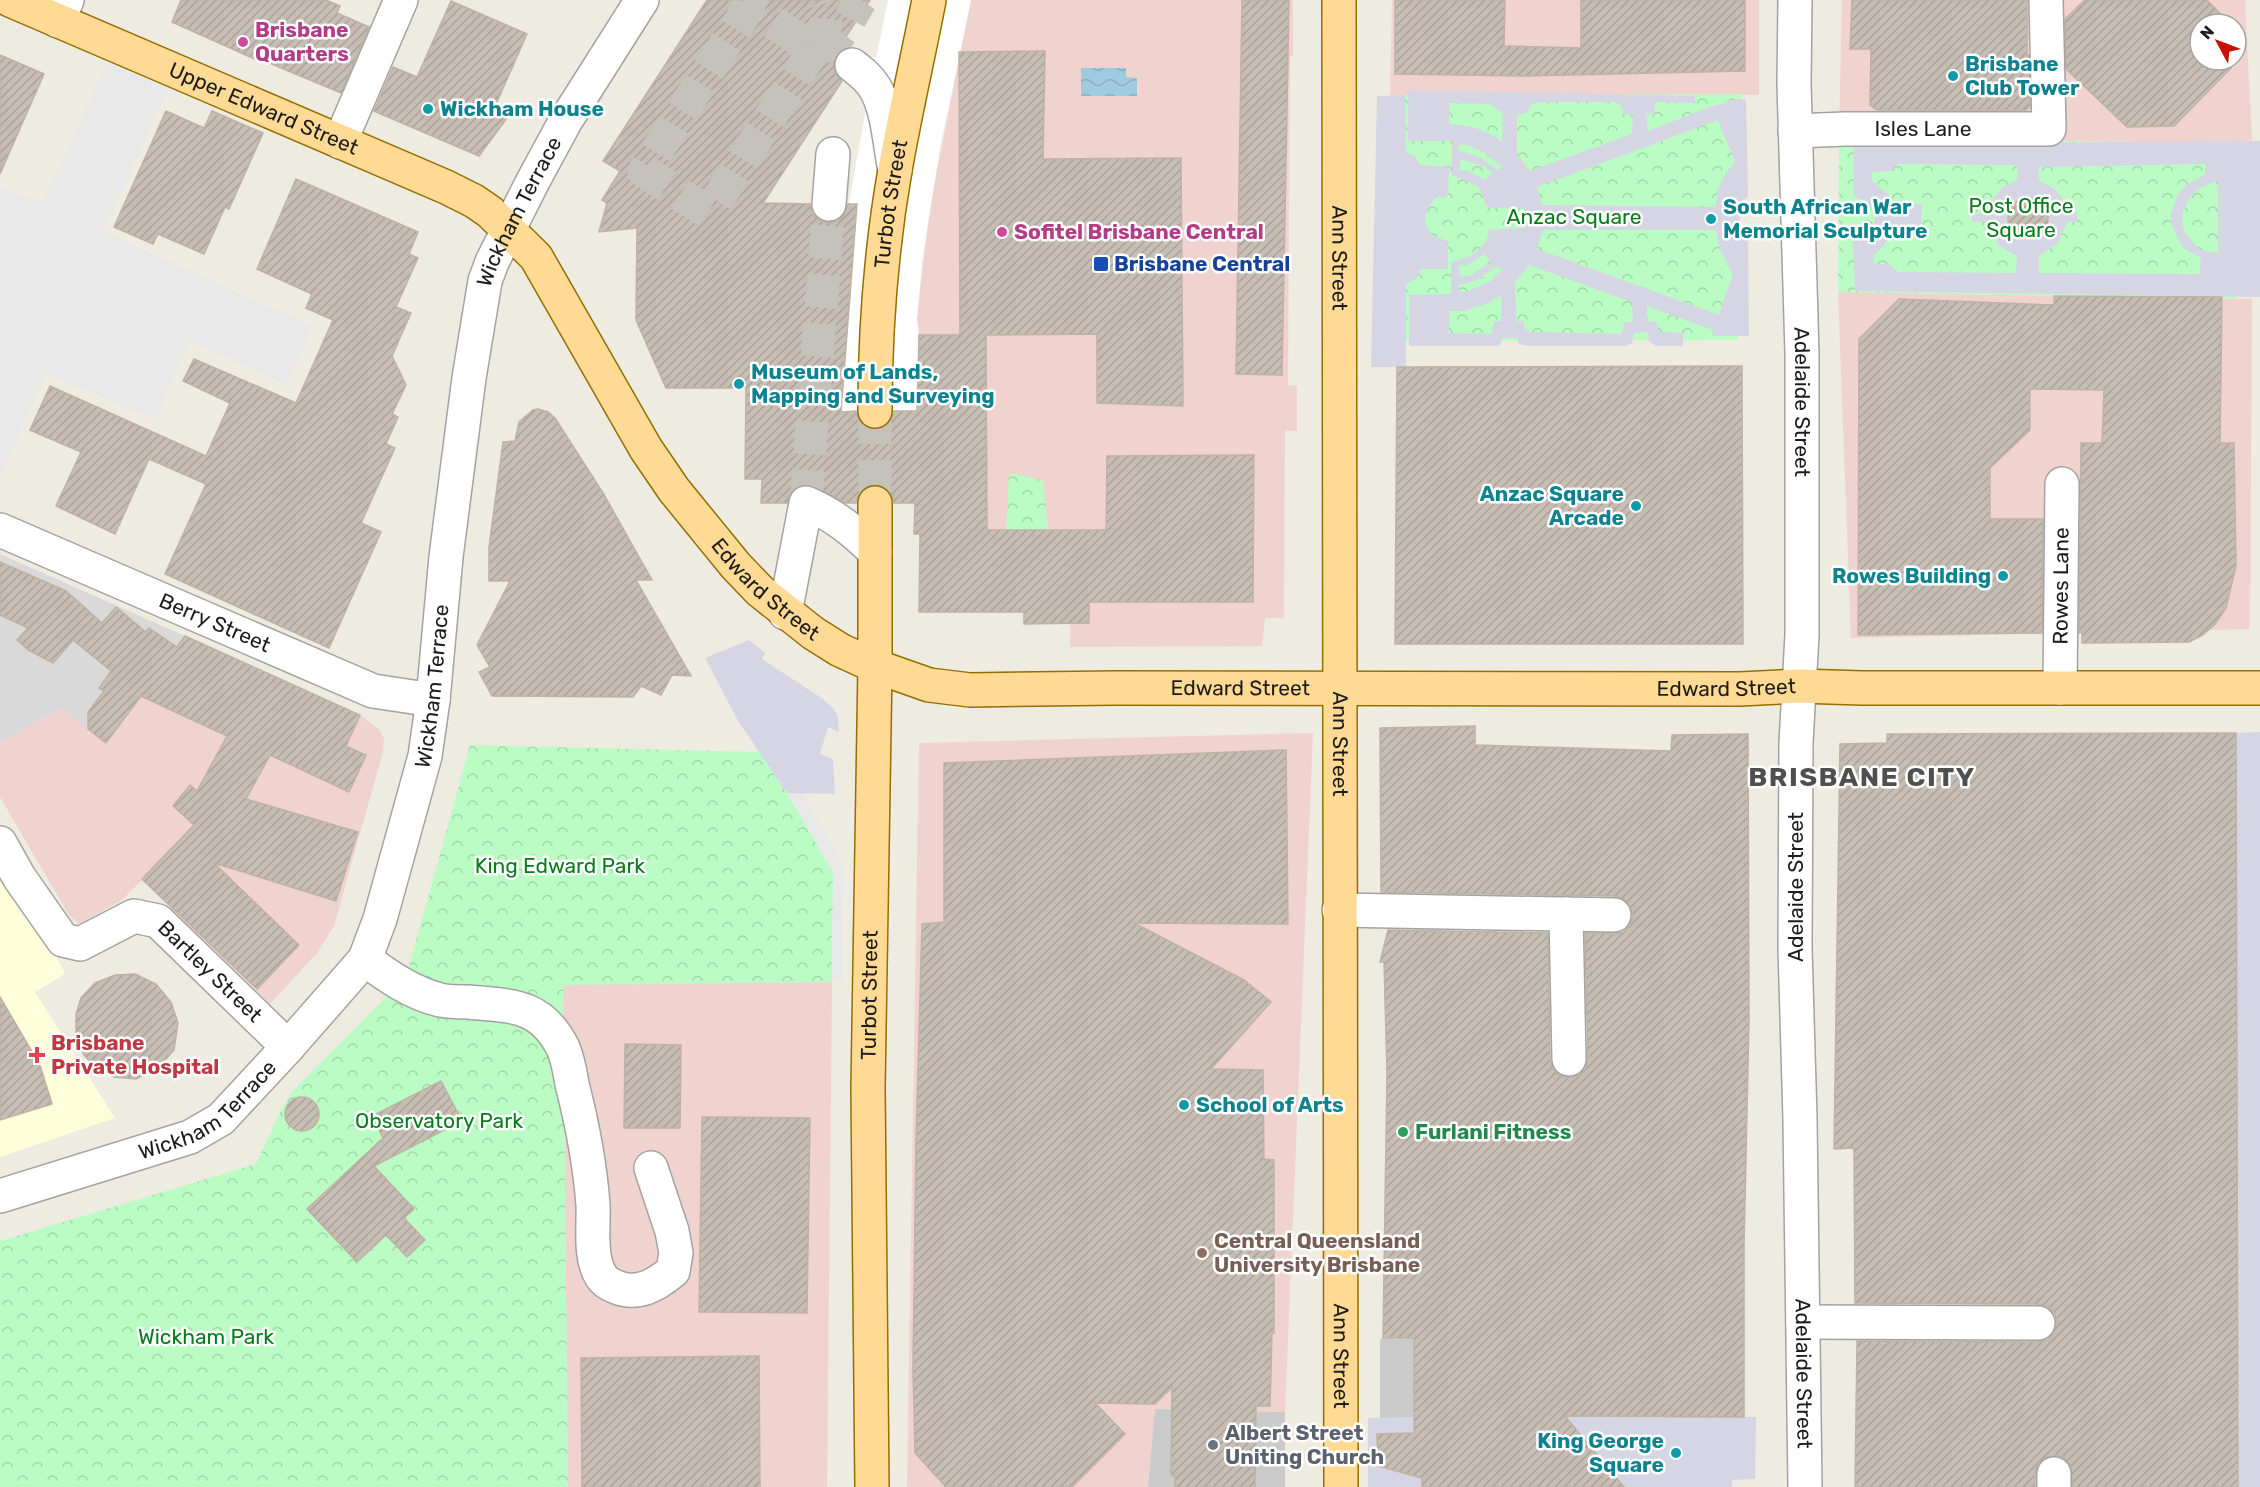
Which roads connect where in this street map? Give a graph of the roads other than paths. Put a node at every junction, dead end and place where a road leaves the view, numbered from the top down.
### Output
1 (10, 0) edge
2 (401, 0) edge
3 (642, 0) edge
4 (929, 0) edge
5 (1339, 0) edge
6 (1795, 0) edge
7 (2046, 0) edge
8 (62, 10) edge
9 (852, 65) dead end
10 (1796, 131) junction
11 (340, 142) junction
12 (833, 154) dead end
13 (894, 171) junction
14 (829, 204) tunnel mouth
15 (509, 229) junction
16 (875, 411) tunnel mouth
17 (2062, 484) dead end
18 (875, 503) tunnel mouth
19 (0, 530) edge
20 (875, 552) junction
21 (785, 613) junction
22 (875, 666) junction
23 (1799, 686) junction
24 (2060, 688) junction
25 (2260, 688) edge
26 (1340, 690) junction
27 (433, 700) junction
28 (0, 843) edge
29 (1339, 910) junction
30 (1566, 914) junction
31 (1614, 915) dead end
32 (365, 959) junction
33 (288, 1047) junction
34 (1569, 1059) dead end
35 (651, 1168) dead end
36 (0, 1196) edge
37 (1803, 1323) junction
38 (2038, 1323) dead end
39 (872, 1487) edge
40 (1341, 1487) edge
41 (1805, 1487) edge

1 - 8 main road, Upper Edward Street
2 - 11 street
3 - 15 street, Wickham Terrace
4 - 13 main road, Turbot Street
5 - 26 main road, Ann Street
6 - 10 street, Adelaide Street
7 - 10 street, Isles Lane
8 - 11 main road, Upper Edward Street
9 - 13 street
10 - 23 street, Adelaide Street
11 - 15 main road, Upper Edward Street
12 - 14 street
13 - 16 main road, Turbot Street
15 - 21 main road, Edward Street
15 - 27 street, Wickham Terrace
17 - 24 street, Rowes Lane
18 - 20 main road, Turbot Street
19 - 27 street, Berry Street
20 - 21 street
20 - 22 main road, Turbot Street
21 - 22 main road, Edward Street
22 - 26 main road, Edward Street
22 - 39 main road, Turbot Street
23 - 24 main road, Edward Street
23 - 26 main road, Edward Street
23 - 37 street, Adelaide Street
24 - 25 main road, Edward Street
26 - 29 main road, Ann Street
27 - 32 street, Wickham Terrace
28 - 33 street, Bartley Street
29 - 30 street
29 - 40 main road, Ann Street
30 - 31 street
30 - 34 street
32 - 33 street, Wickham Terrace
32 - 35 street
33 - 36 street, Wickham Terrace
37 - 38 street
37 - 41 street, Adelaide Street

